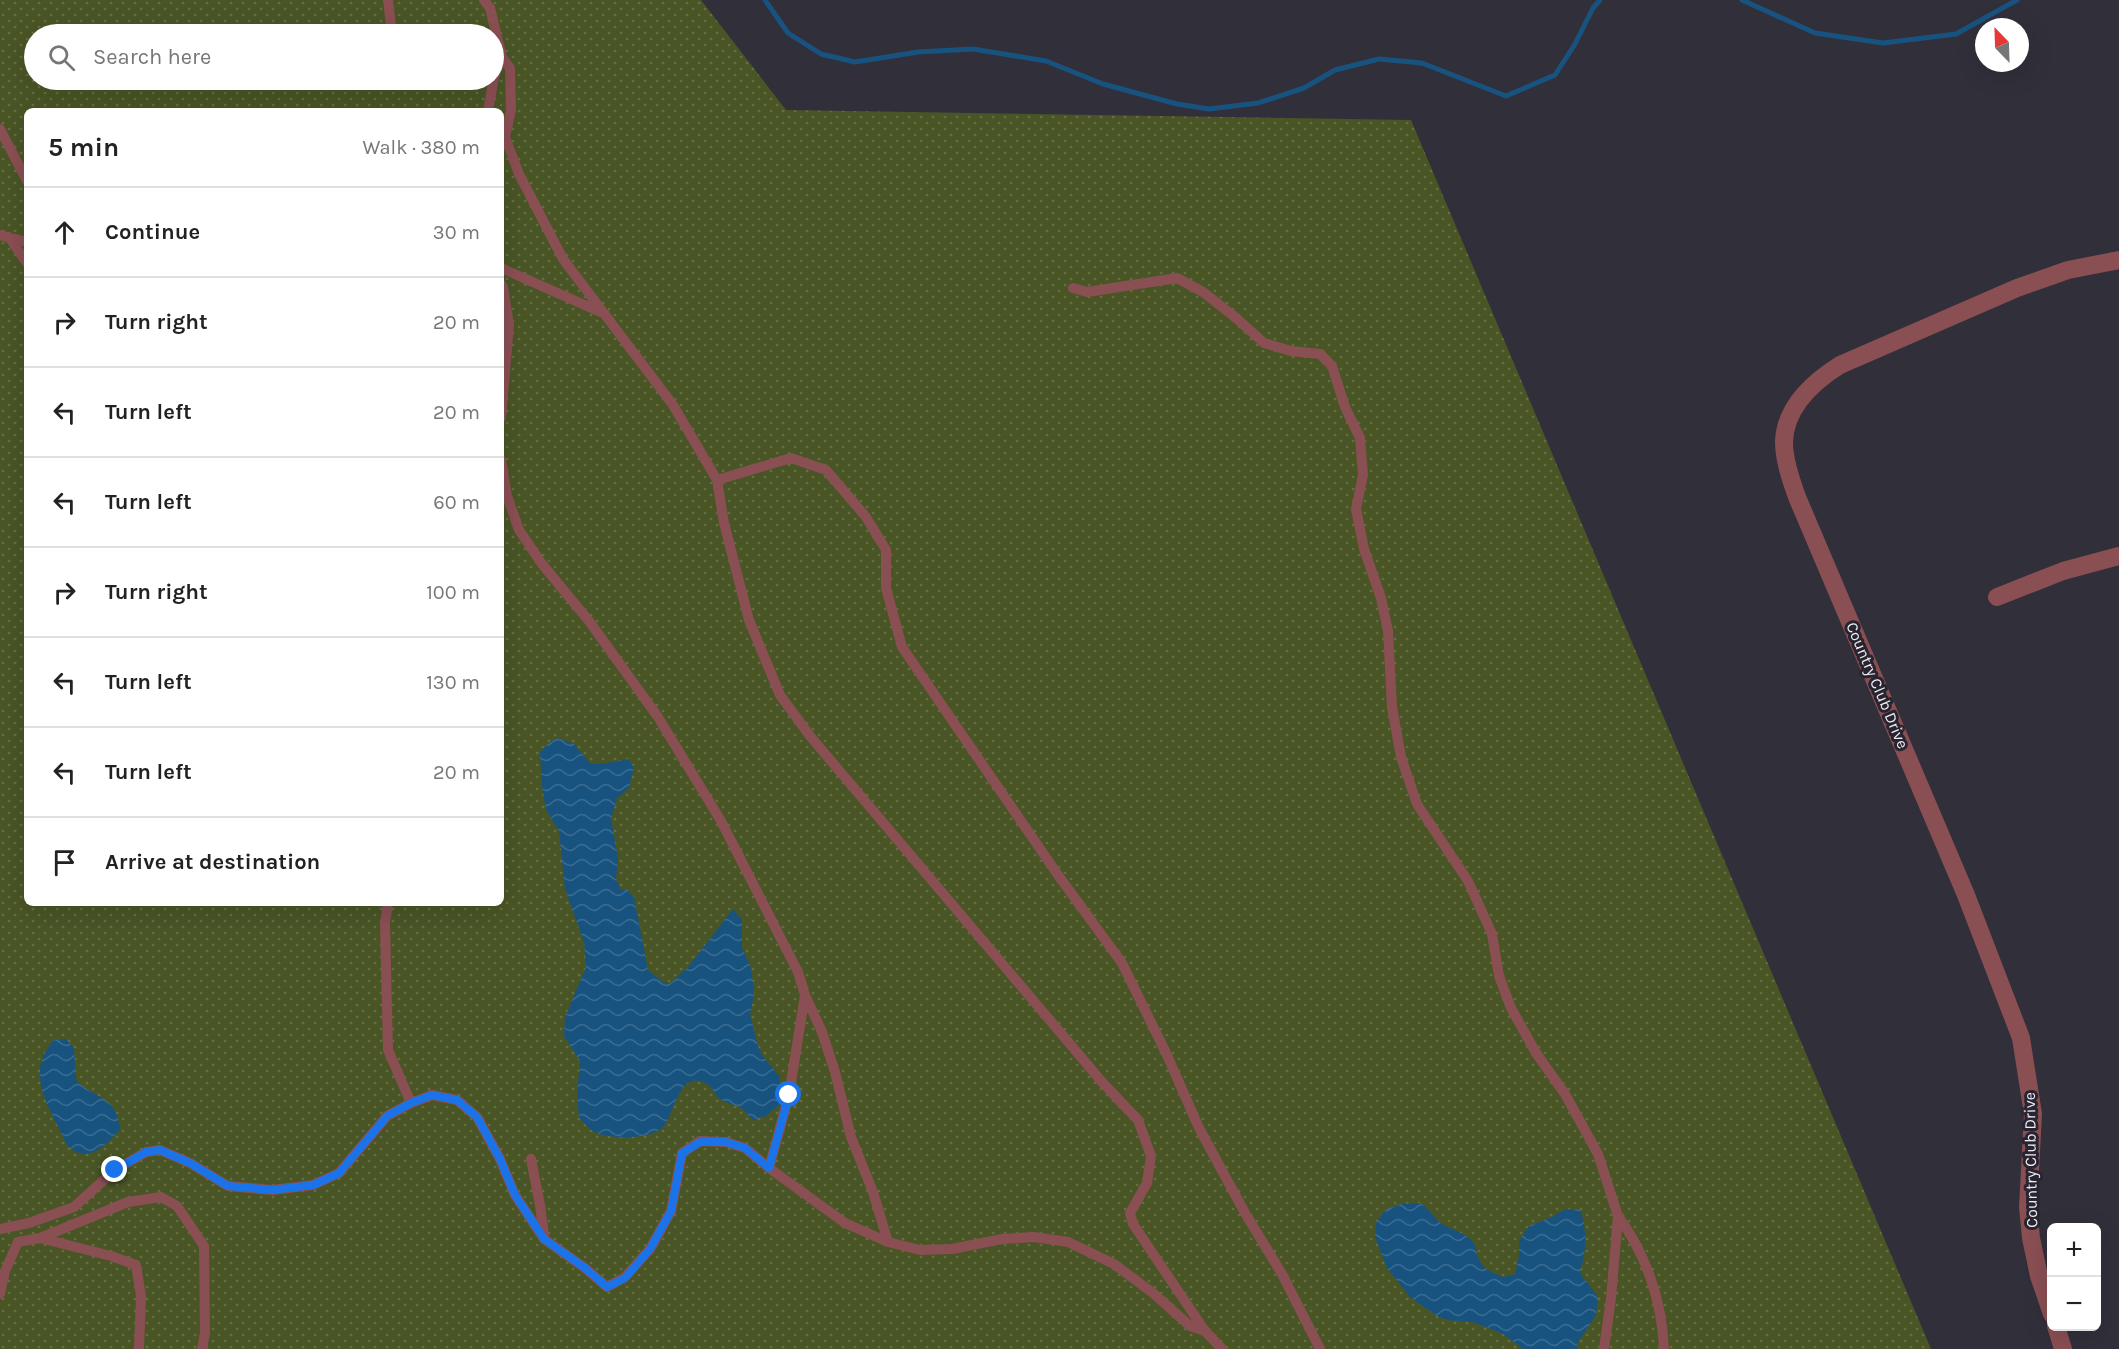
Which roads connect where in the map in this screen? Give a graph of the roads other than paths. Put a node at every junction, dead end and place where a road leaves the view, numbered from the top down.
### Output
1 (388, 0) edge
2 (484, 0) edge
3 (391, 24) edge
4 (494, 24) edge
5 (504, 60) edge
6 (492, 90) edge
7 (489, 108) edge
8 (0, 129) edge
9 (24, 176) edge
10 (5, 236) edge
11 (24, 241) edge
12 (24, 258) edge
13 (2119, 260) edge
14 (504, 270) edge
15 (1073, 288) dead end
16 (504, 293) edge
17 (606, 314) junction
18 (504, 383) edge
19 (504, 478) edge
20 (717, 480) junction
21 (2119, 556) edge
22 (1997, 597) dead end
23 (388, 906) edge
24 (805, 995) junction
25 (411, 1103) junction
26 (531, 1159) dead end
27 (769, 1168) junction
28 (1618, 1216) junction
29 (0, 1229) edge
30 (40, 1238) junction
31 (544, 1239) junction
32 (888, 1242) junction
33 (0, 1294) edge
34 (2047, 1299) edge
35 (1205, 1331) junction
36 (2058, 1331) edge
37 (139, 1349) edge
38 (202, 1349) edge
39 (1222, 1349) edge
40 (1320, 1349) edge
41 (1604, 1349) edge
42 (1664, 1349) edge
43 (2063, 1349) edge

1 - 3 lane
2 - 4 lane
5 - 17 lane
6 - 7 lane
8 - 9 lane
10 - 11 lane
10 - 12 lane
13 - 34 street, Country Club Drive
14 - 17 lane
15 - 28 lane
16 - 18 lane
17 - 20 lane
19 - 24 lane
20 - 35 lane
20 - 40 lane
21 - 22 street
23 - 25 lane
24 - 27 lane
24 - 32 lane
25 - 29 lane
25 - 31 lane
26 - 31 lane
27 - 31 lane
27 - 32 lane
28 - 41 lane
28 - 42 lane
30 - 33 lane
30 - 37 lane
30 - 38 lane
32 - 35 lane
35 - 39 lane
36 - 43 street

